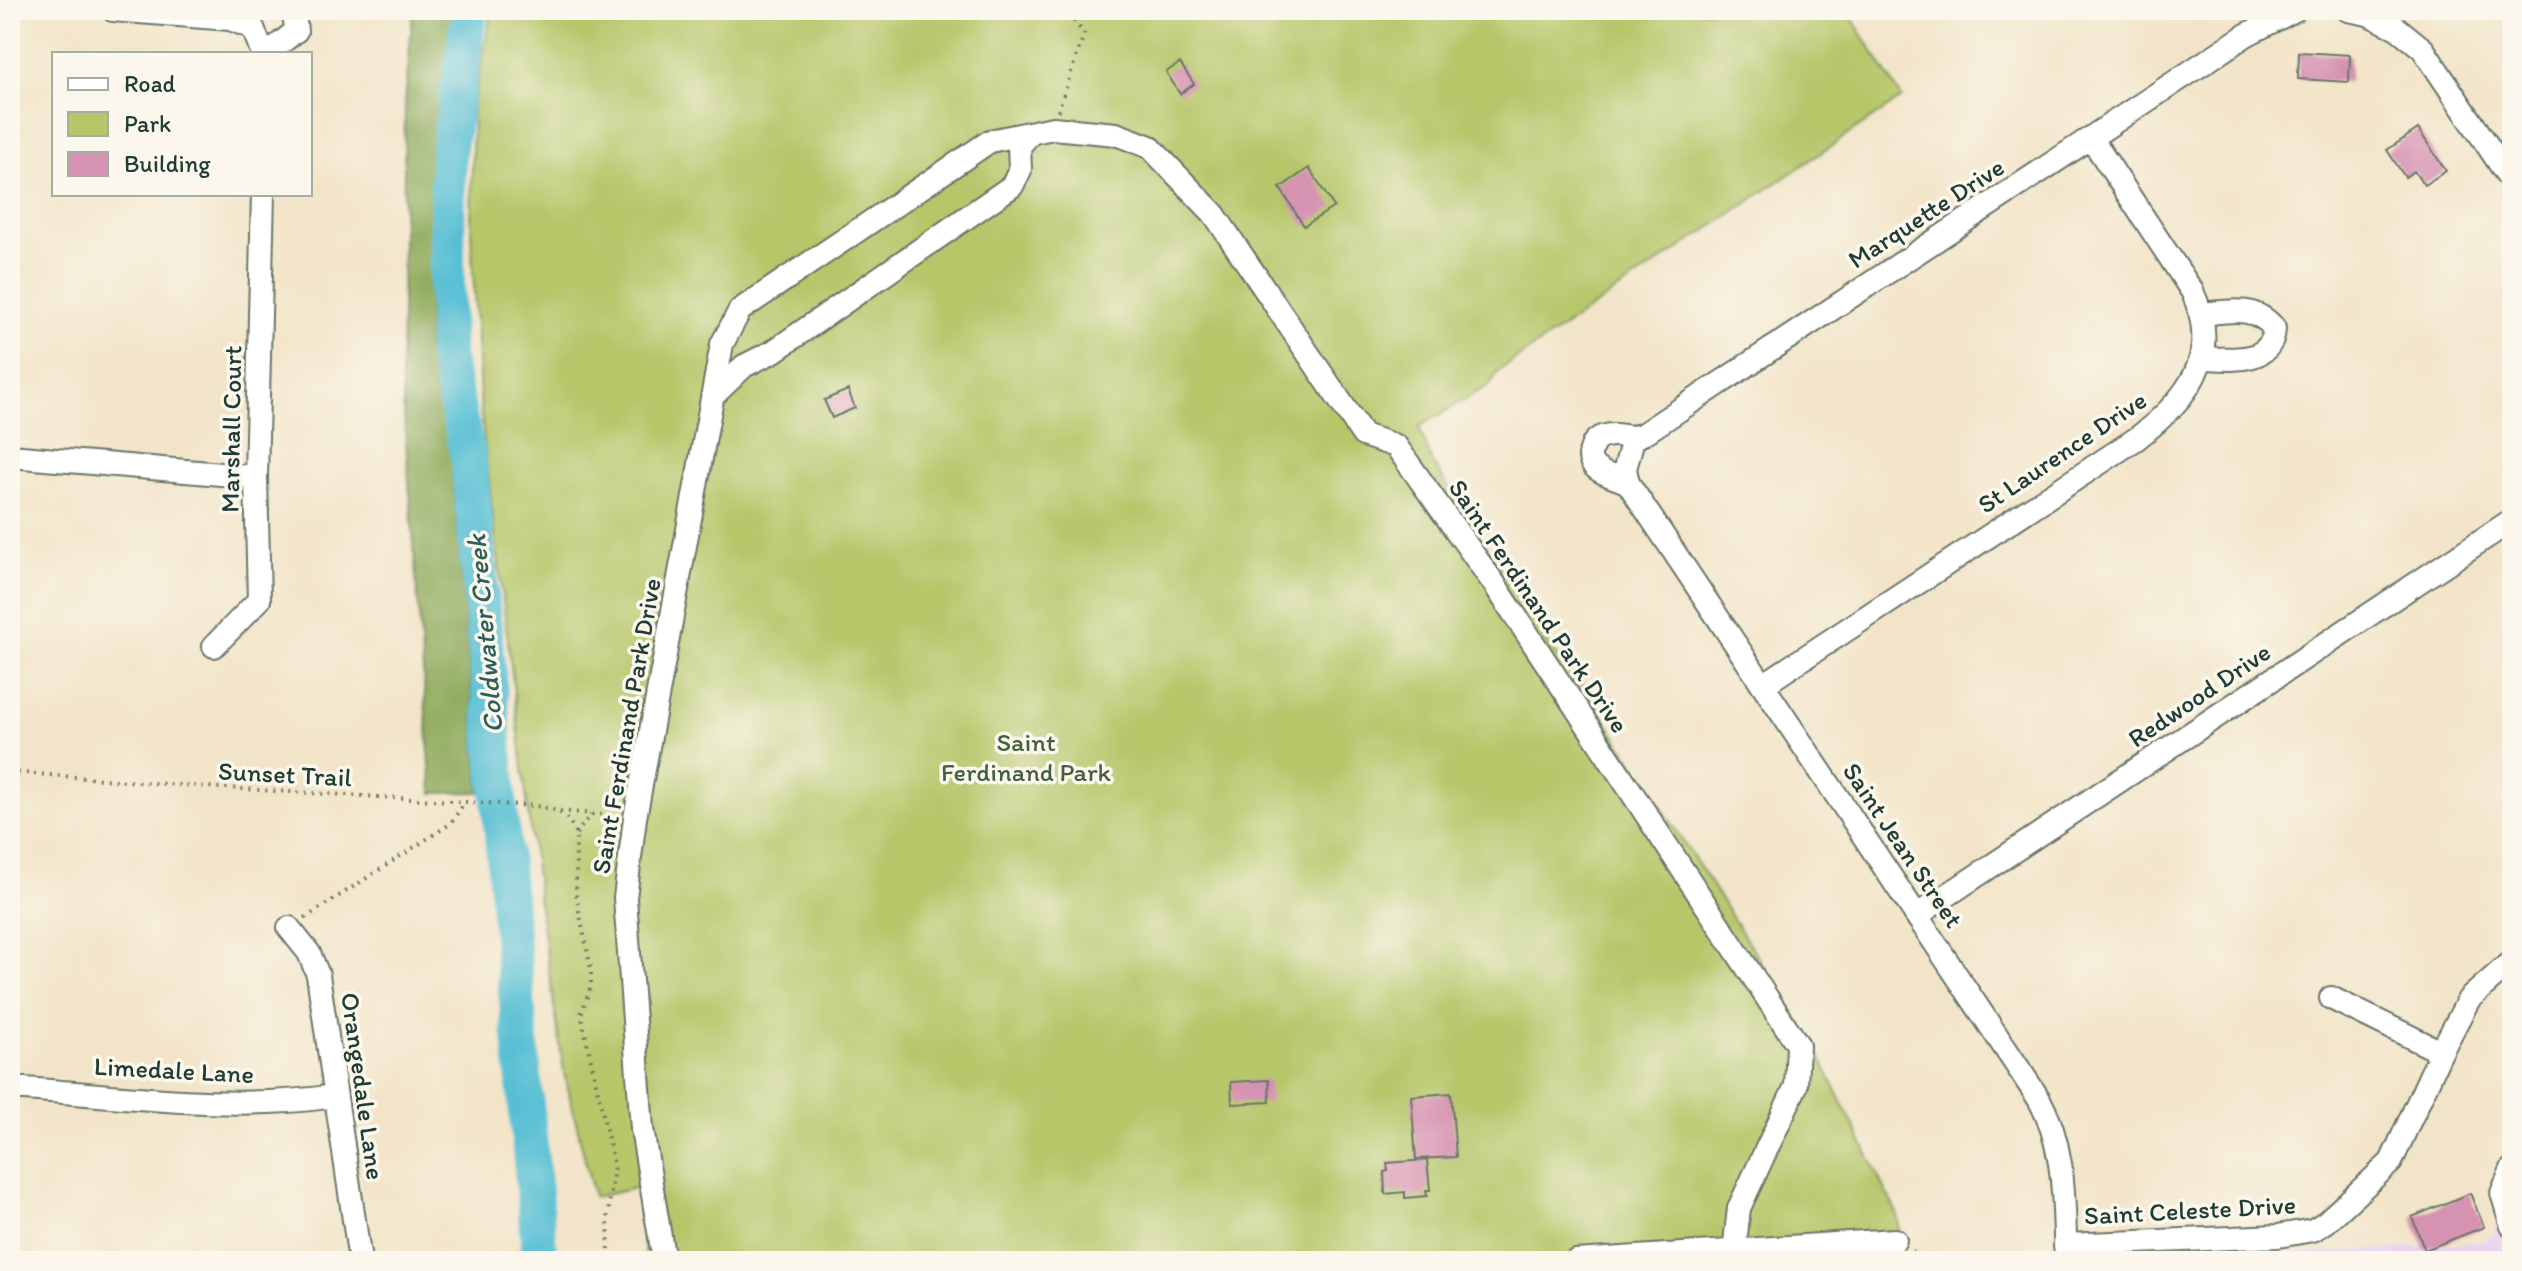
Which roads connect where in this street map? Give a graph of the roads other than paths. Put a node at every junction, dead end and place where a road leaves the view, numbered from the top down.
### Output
1 (113, 10) edge
2 (294, 10) edge
3 (2295, 10) edge
4 (2348, 10) edge
5 (245, 19) edge
6 (264, 52) edge
7 (268, 52) edge
8 (1042, 131) junction
9 (2091, 138) junction
10 (2512, 182) edge
11 (263, 196) edge
12 (2203, 314) junction
13 (2202, 358) junction
14 (716, 393) junction
15 (1633, 439) junction
16 (1590, 450) joint
17 (10, 456) edge
18 (256, 477) junction
19 (1628, 483) junction
20 (2512, 520) edge
21 (214, 646) dead end
22 (1763, 685) junction
23 (1916, 916) junction
24 (289, 928) road end
25 (2512, 961) edge
26 (2331, 998) dead end
27 (2441, 1052) junction
28 (10, 1088) edge
29 (335, 1096) junction
30 (2512, 1169) edge
31 (2512, 1226) edge
32 (1895, 1240) dead end
33 (2065, 1253) edge
34 (1733, 1256) edge
35 (360, 1261) edge
36 (664, 1261) edge
37 (1576, 1261) edge

1 - 5 street
2 - 7 street
3 - 9 street, Marquette Drive
4 - 10 street
5 - 6 street
8 - 14 street
8 - 14 street, Saint Ferdinand Park Drive
8 - 34 street, Saint Ferdinand Park Drive
9 - 12 street, St Laurence Drive
9 - 15 street, Marquette Drive
11 - 18 street, Marshall Court
12 - 13 street, St Laurence Drive
12 - 13 street
13 - 22 street, St Laurence Drive
14 - 36 street, Saint Ferdinand Park Drive
15 - 16 street, Marquette Drive
15 - 19 street
16 - 19 street, Saint Jean Street
17 - 18 street
18 - 21 street, Marshall Court
19 - 22 street, Saint Jean Street
20 - 23 street, Redwood Drive
22 - 23 street, Saint Jean Street
23 - 33 street, Saint Jean Street
24 - 29 street, Orangedale Lane
25 - 27 street, Saint Celeste Drive
26 - 27 street
27 - 33 street, Saint Celeste Drive
28 - 29 street, Limedale Lane
29 - 35 street, Orangedale Lane
30 - 31 street
32 - 34 street
34 - 37 street

